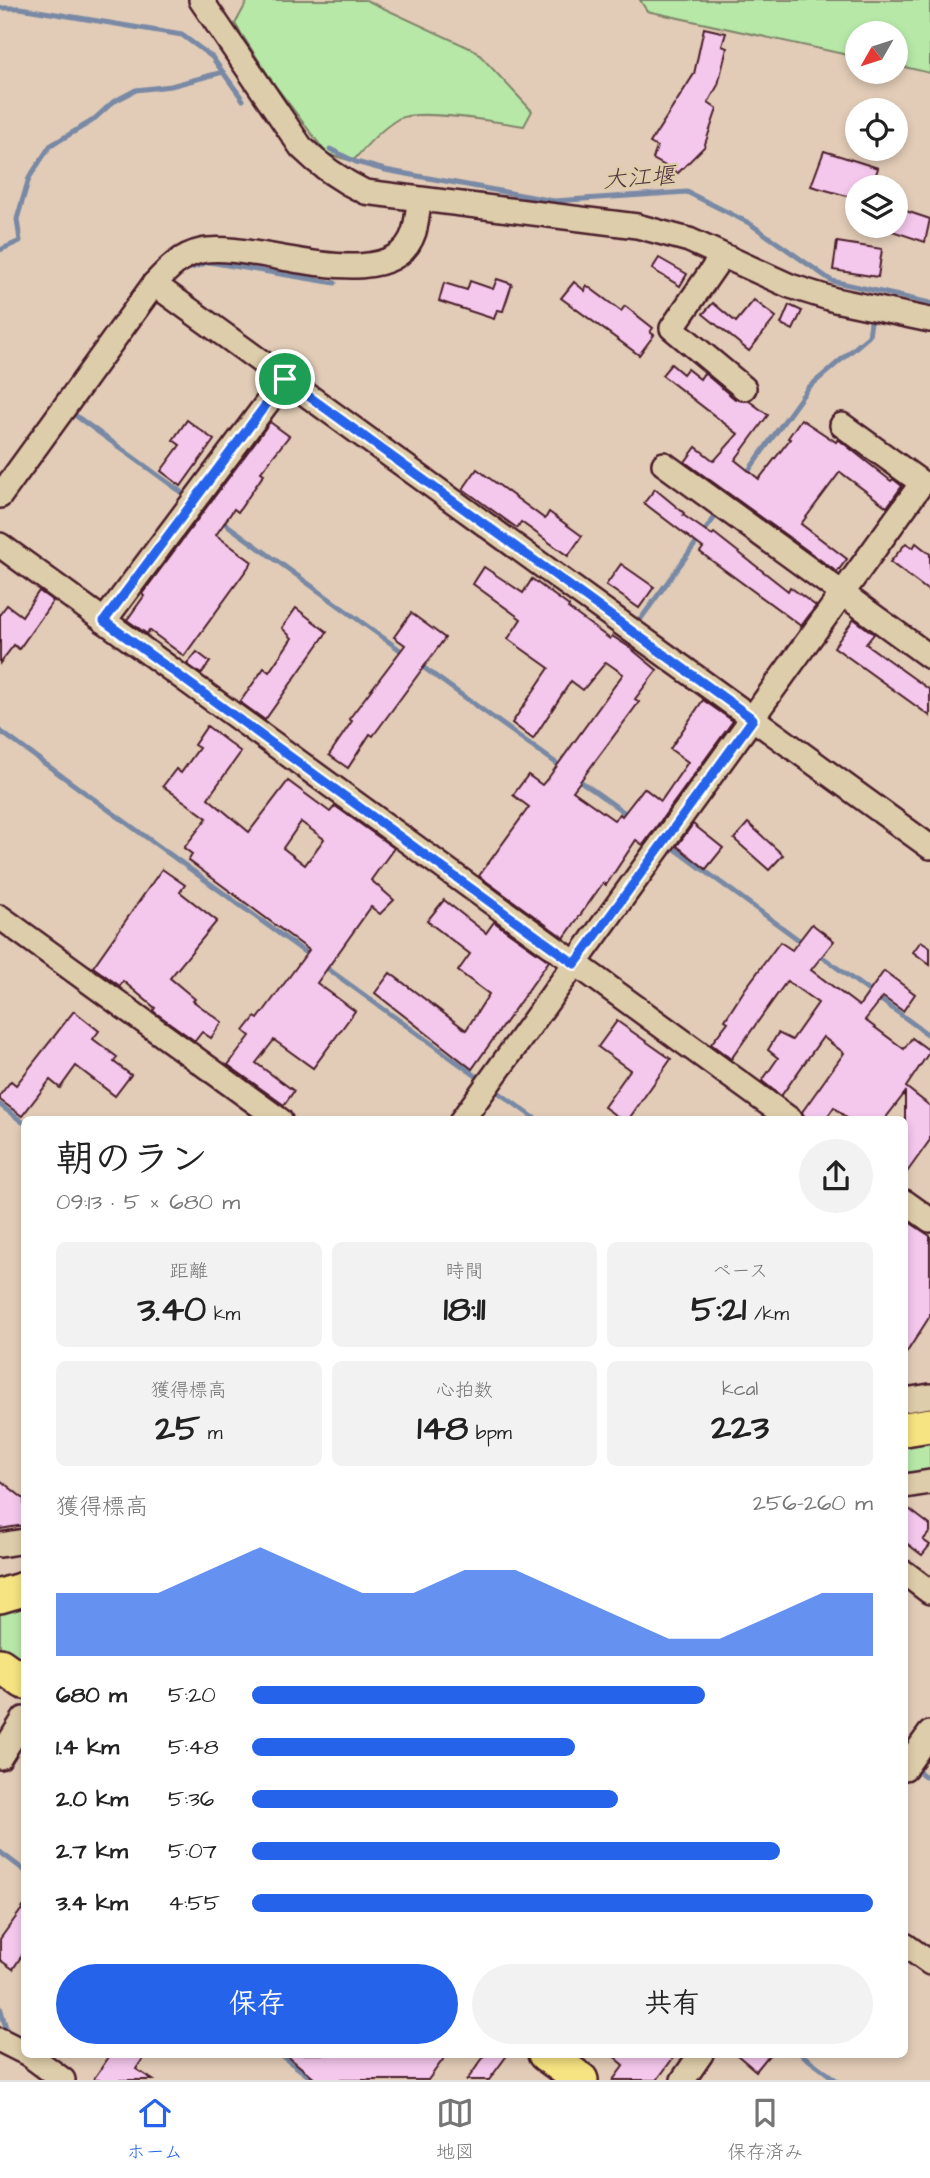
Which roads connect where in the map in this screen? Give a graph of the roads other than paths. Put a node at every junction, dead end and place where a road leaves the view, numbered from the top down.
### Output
1 (201, 0) edge
2 (419, 200) junction
3 (722, 256) junction
4 (154, 284) junction
5 (930, 320) edge
6 (285, 379) junction
7 (744, 388) dead end
8 (842, 425) dead end
9 (664, 464) dead end
10 (0, 496) edge
11 (0, 545) edge
12 (843, 594) junction
13 (104, 621) junction
14 (930, 657) edge
15 (753, 719) junction
16 (930, 847) edge
17 (0, 917) edge
18 (575, 964) junction
19 (274, 1116) edge
20 (465, 1116) edge
21 (785, 1116) edge
22 (908, 1204) edge
23 (930, 1220) edge
24 (930, 1396) edge
25 (908, 1400) edge
26 (930, 1425) edge
27 (908, 1429) edge
28 (930, 1482) edge
29 (908, 1486) edge
30 (21, 1542) edge
31 (0, 1545) edge
32 (21, 1574) edge
33 (908, 1575) edge
34 (0, 1578) edge
35 (21, 1590) edge
36 (930, 1591) edge
37 (0, 1596) edge
38 (0, 1665) edge
39 (21, 1680) edge
40 (21, 1724) edge
41 (930, 1733) edge
42 (0, 1757) edge
43 (908, 1764) edge
44 (908, 1947) edge
45 (930, 1963) edge
46 (0, 2040) edge
47 (21, 2050) edge
48 (33, 2058) edge
49 (551, 2058) edge
50 (698, 2058) edge
51 (63, 2080) edge
52 (581, 2080) edge
53 (683, 2080) edge

1 - 2 street
2 - 3 street
2 - 4 street
3 - 5 street
3 - 7 street
4 - 6 street
4 - 10 street
6 - 13 street
6 - 15 street
8 - 12 street
9 - 12 street
11 - 13 street
12 - 14 street
12 - 15 street
13 - 18 street
15 - 16 street
15 - 18 street
17 - 19 street
18 - 20 street
18 - 21 street
22 - 23 street
24 - 25 street
26 - 27 highway
28 - 29 street
30 - 31 street
32 - 34 highway
33 - 36 street
35 - 37 highway
38 - 39 highway
40 - 42 street
41 - 43 street
44 - 45 street
46 - 47 street
48 - 51 street
49 - 52 highway
50 - 53 street

